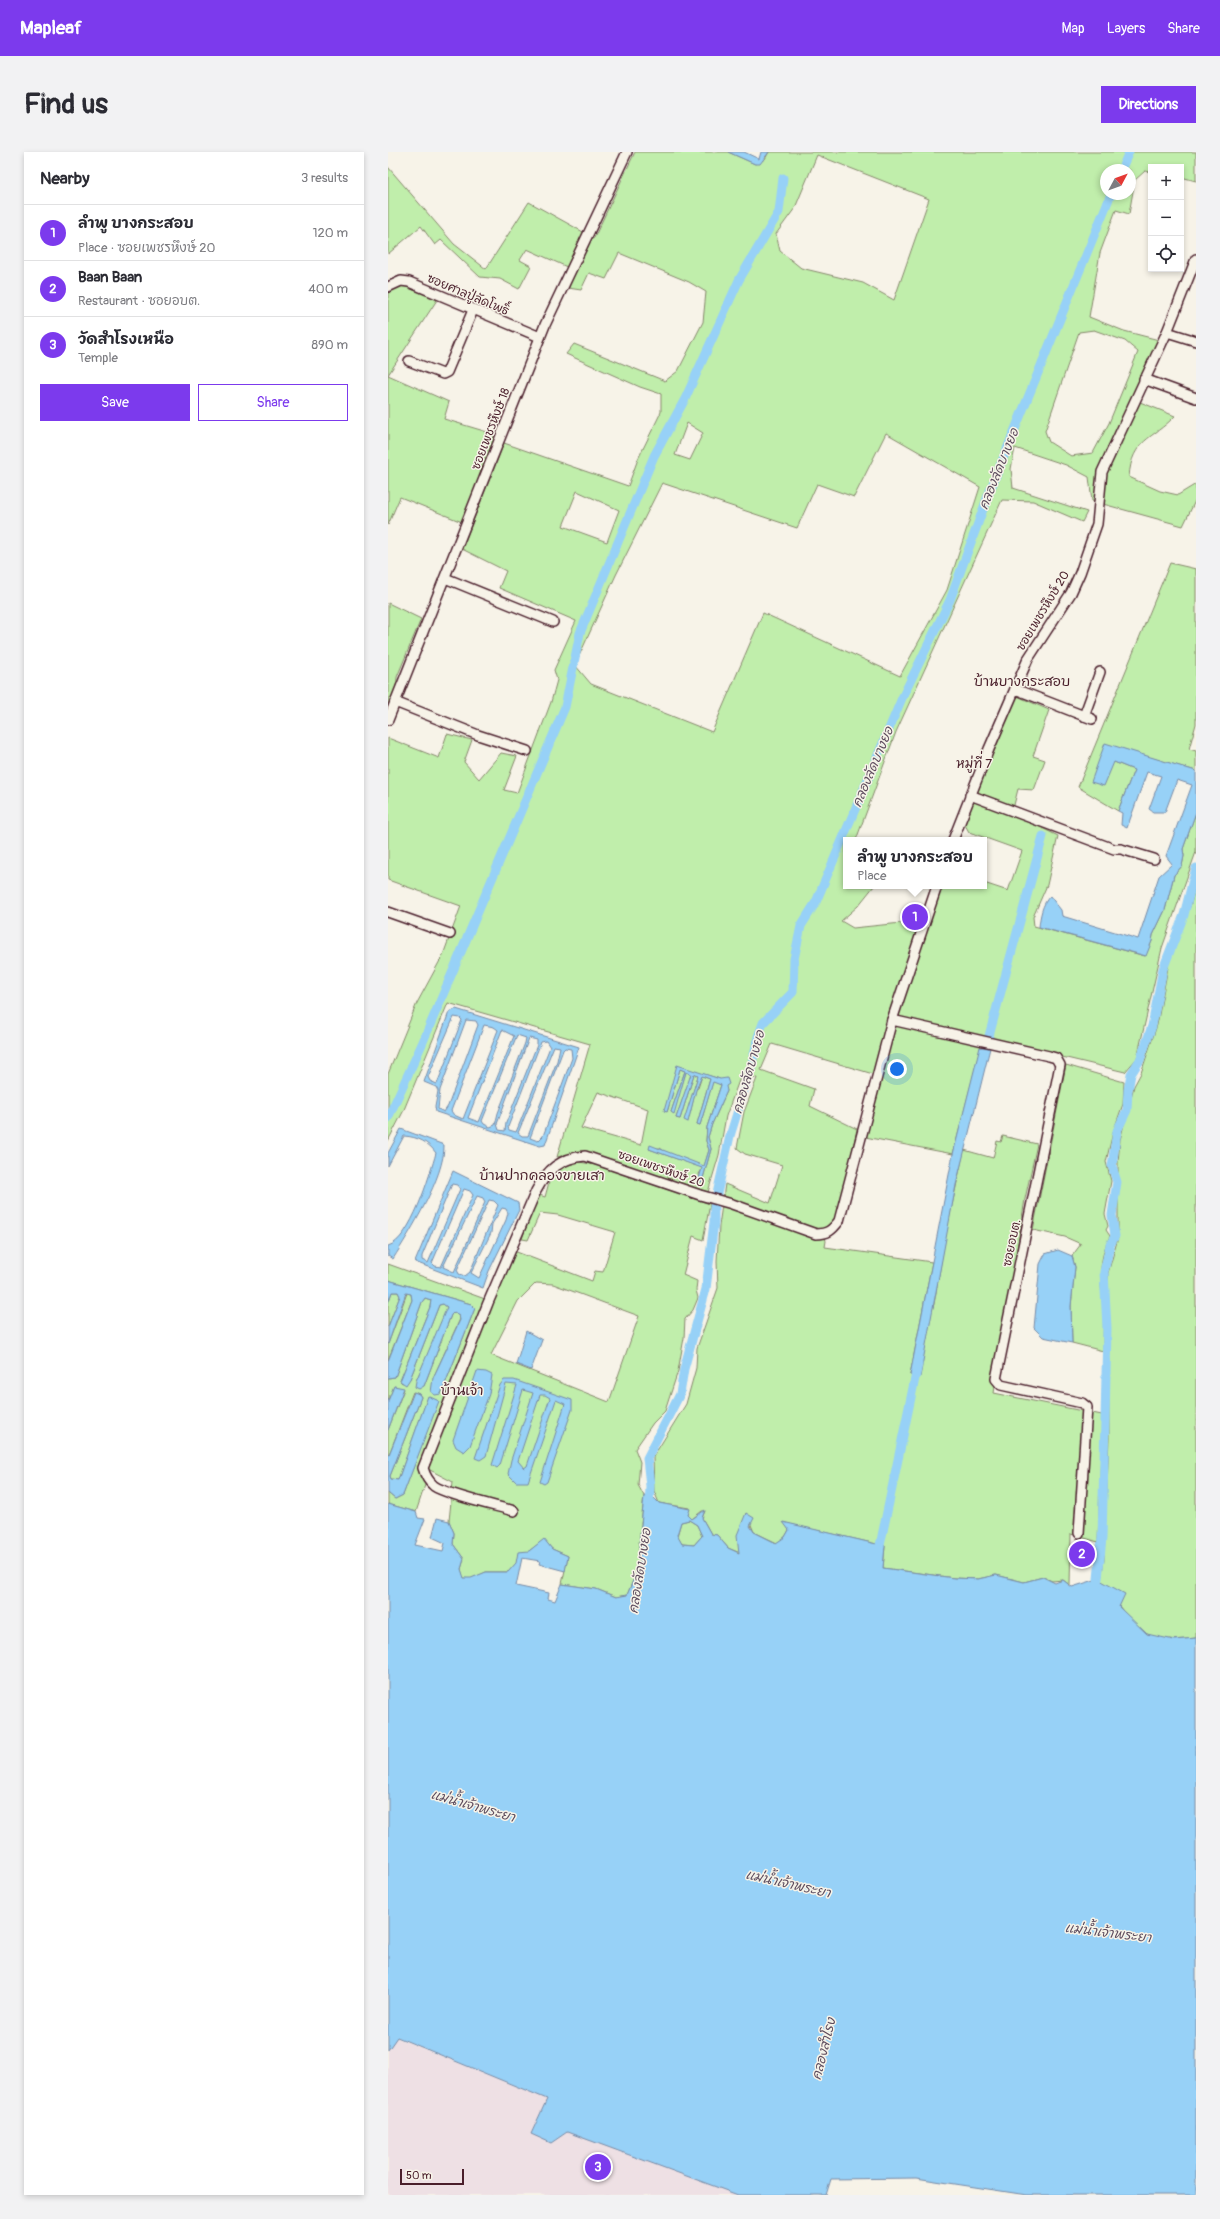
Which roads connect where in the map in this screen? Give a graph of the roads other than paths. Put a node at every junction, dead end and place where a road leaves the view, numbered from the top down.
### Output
1 (627, 152) edge
2 (1196, 259) edge
3 (388, 287) edge
4 (473, 310) junction
5 (1167, 332) junction
6 (540, 337) junction
7 (1196, 341) edge
8 (409, 361) dead end
9 (1144, 379) junction
10 (1196, 398) edge
11 (445, 578) junction
12 (553, 622) dead end
13 (1100, 672) dead end
14 (1015, 689) junction
15 (395, 702) junction
16 (388, 720) edge
17 (527, 751) dead end
18 (970, 795) junction
19 (954, 837) edge
20 (1154, 859) dead end
21 (936, 889) edge
22 (388, 912) edge
23 (450, 934) dead end
24 (892, 1020) junction
25 (514, 1511) dead end
26 (1079, 1533) dead end

1 - 6 street, ซอยเพชรหึงษ์ 18
2 - 5 street, ซอยเพชรหึงษ์ 20
3 - 4 street, ซอยศาลปู่ลัดโพธิ์
4 - 6 street, ซอยศาลปู่ลัดโพธิ์
4 - 8 street
5 - 7 street
5 - 9 street, ซอยเพชรหึงษ์ 20
6 - 11 street, ซอยเพชรหึงษ์ 18
9 - 10 street
9 - 14 street, ซอยเพชรหึงษ์ 20
11 - 12 street
11 - 15 street, ซอยเพชรหึงษ์ 18
13 - 14 street
14 - 18 street, ซอยเพชรหึงษ์ 20
15 - 16 street, ซอยเพชรหึงษ์ 18
15 - 17 street
18 - 19 street, ซอยเพชรหึงษ์ 20
18 - 20 street
21 - 24 street, ซอยเพชรหึงษ์ 20
22 - 23 street
24 - 25 street, ซอยเพชรหึงษ์ 20
24 - 26 street, ซอยอบต.

